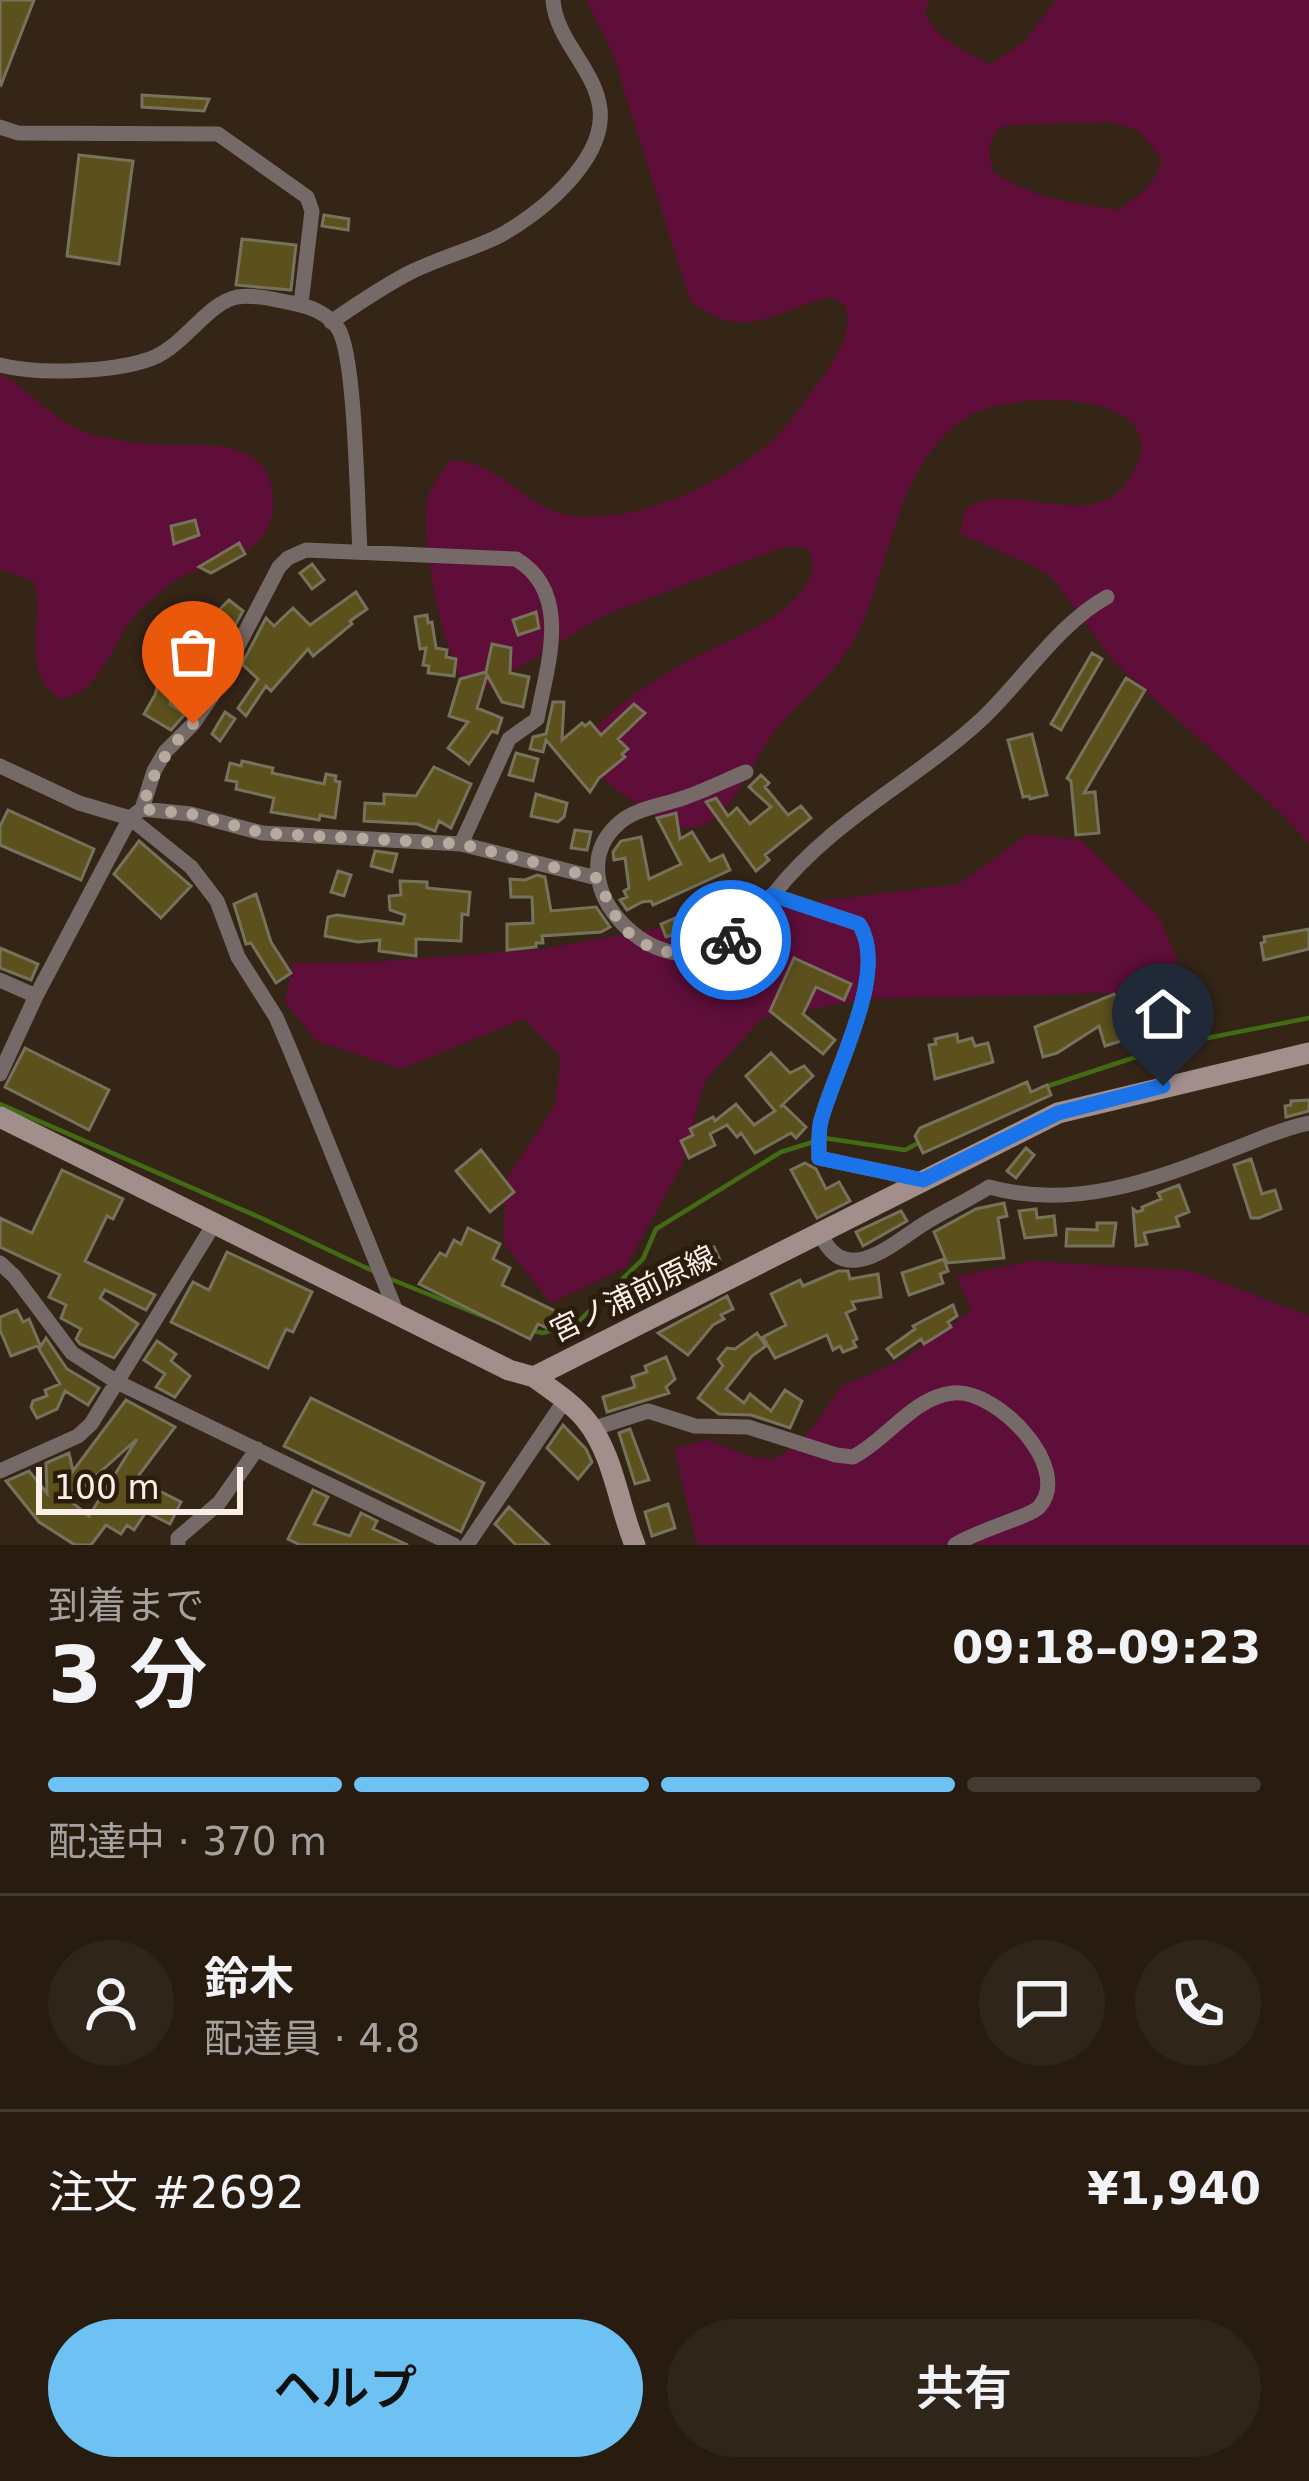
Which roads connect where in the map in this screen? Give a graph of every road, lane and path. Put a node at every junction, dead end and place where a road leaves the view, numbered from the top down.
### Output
1 (553, 0) edge
2 (0, 127) edge
3 (301, 304) junction
4 (331, 322) junction
5 (0, 365) edge
6 (360, 551) junction
7 (1107, 597) dead end
8 (0, 766) edge
9 (746, 772) dead end
10 (136, 813) junction
11 (461, 844) junction
12 (597, 878) junction
13 (772, 895) junction
14 (0, 980) edge
15 (36, 995) junction
16 (1303, 1053) edge
17 (0, 1074) edge
18 (1309, 1075) edge
19 (0, 1117) edge
20 (1309, 1123) edge
21 (923, 1180) junction
22 (214, 1224) junction
23 (820, 1234) junction
24 (0, 1263) edge
25 (396, 1311) junction
26 (534, 1377) junction
27 (117, 1382) junction
28 (565, 1400) junction
29 (592, 1429) junction
30 (257, 1449) junction
31 (0, 1472) edge
32 (178, 1545) edge
33 (454, 1545) edge
34 (467, 1545) edge
35 (634, 1545) edge
36 (956, 1545) edge

1 - 4 street
2 - 3 street
3 - 4 street
3 - 5 street
4 - 6 street
6 - 10 street
6 - 11 street
7 - 13 street
8 - 10 street
9 - 12 street
10 - 11 street
10 - 15 street
10 - 25 street
11 - 12 street
12 - 13 street
13 - 21 street
14 - 15 street
15 - 17 street
16 - 18 street
16 - 21 main road, 宮ノ浦前原線
19 - 22 main road, 宮ノ浦前原線
20 - 23 street
21 - 23 main road, 宮ノ浦前原線
22 - 25 main road, 宮ノ浦前原線
22 - 27 street
23 - 26 main road, 宮ノ浦前原線
24 - 27 street
25 - 26 main road, 宮ノ浦前原線
26 - 28 main road
27 - 30 street
27 - 31 street
28 - 29 main road
28 - 34 street
29 - 35 main road
29 - 36 street
30 - 32 street
30 - 33 street

